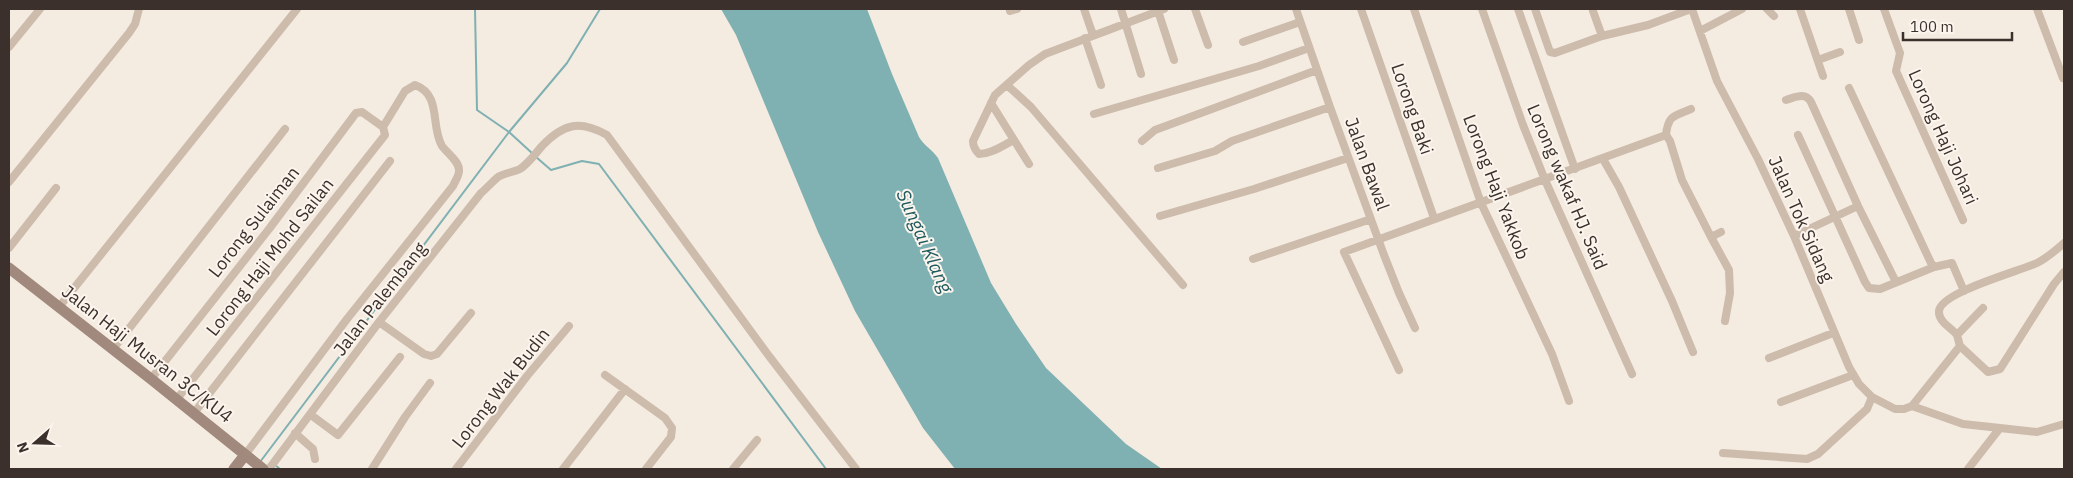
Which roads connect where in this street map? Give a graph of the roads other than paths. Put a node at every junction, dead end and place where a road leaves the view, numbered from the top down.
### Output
1 (40, 9) edge
2 (139, 9) edge
3 (297, 9) edge
4 (1084, 9) edge
5 (1121, 9) edge
6 (1195, 9) edge
7 (1296, 9) edge
8 (1361, 9) edge
9 (1414, 9) edge
10 (1482, 9) edge
11 (1518, 9) edge
12 (1535, 9) edge
13 (1691, 9) edge
14 (1742, 9) edge
15 (1767, 9) edge
16 (1800, 9) edge
17 (1849, 9) edge
18 (1884, 9) edge
19 (2037, 9) edge
20 (1161, 10) edge
21 (1593, 11) dead end
22 (1774, 16) dead end
23 (1300, 22) junction
24 (1125, 23) junction
25 (1700, 31) junction
26 (1094, 35) junction
27 (1602, 36) junction
28 (1085, 38) junction
29 (1860, 40) dead end
30 (1243, 42) dead end
31 (1208, 45) dead end
32 (9, 47) edge
33 (1309, 48) junction
34 (1533, 48) junction
35 (1549, 49) junction
36 (1840, 52) dead end
37 (1174, 60) dead end
38 (1818, 60) junction
39 (1317, 70) junction
40 (1141, 74) dead end
41 (1823, 76) dead end
42 (2063, 78) dead end
43 (1010, 82) junction
44 (1101, 85) dead end
45 (1849, 88) dead end
46 (1786, 100) dead end
47 (991, 103) junction
48 (1330, 107) junction
49 (1691, 109) dead end
50 (1094, 114) dead end
51 (286, 129) dead end
52 (385, 129) junction
53 (1666, 135) junction
54 (1798, 135) dead end
55 (1014, 140) junction
56 (1142, 141) dead end
57 (1348, 158) junction
58 (1603, 159) junction
59 (390, 161) dead end
60 (1029, 164) dead end
61 (1158, 168) dead end
62 (1576, 170) junction
63 (1545, 180) junction
64 (9, 182) edge
65 (56, 188) dead end
66 (1481, 203) junction
67 (1858, 206) junction
68 (1160, 216) dead end
69 (1836, 217) junction
70 (1434, 218) junction
71 (1371, 219) junction
72 (1963, 220) dead end
73 (1721, 232) dead end
74 (1794, 236) junction
75 (1711, 237) junction
76 (1379, 238) junction
77 (2064, 243) edge
78 (9, 248) edge
79 (1253, 259) dead end
80 (1934, 267) junction
81 (9, 268) edge
82 (2064, 272) edge
83 (1896, 282) junction
84 (1183, 285) dead end
85 (1964, 291) junction
86 (59, 307) junction
87 (1984, 308) dead end
88 (471, 313) dead end
89 (1725, 321) dead end
90 (379, 322) junction
91 (569, 326) dead end
92 (1415, 328) dead end
93 (1833, 333) junction
94 (1956, 335) junction
95 (1960, 346) junction
96 (113, 349) junction
97 (1694, 352) dead end
98 (400, 358) dead end
99 (1769, 358) dead end
100 (1399, 370) dead end
101 (1632, 374) dead end
102 (605, 375) dead end
103 (1853, 375) junction
104 (151, 378) junction
105 (430, 383) dead end
106 (625, 389) junction
107 (1872, 397) junction
108 (177, 399) junction
109 (1569, 401) dead end
110 (1781, 402) dead end
111 (1912, 406) junction
112 (194, 413) junction
113 (311, 415) junction
114 (2064, 424) edge
115 (2000, 428) junction
116 (295, 433) junction
117 (757, 440) dead end
118 (1723, 453) dead end
119 (246, 456) junction
120 (315, 460) dead end
121 (264, 468) edge
122 (234, 469) edge
123 (372, 469) edge
124 (456, 469) edge
125 (563, 469) edge
126 (646, 469) edge
127 (733, 469) edge
128 (856, 469) edge
129 (1968, 469) edge

1 - 32 street
2 - 64 street
3 - 86 street
4 - 26 street
5 - 24 street
6 - 31 street
7 - 23 street, Jalan Bawal
8 - 70 street, Lorong Baki
9 - 66 street, Lorong Haji Yakkob
10 - 63 street, Lorong wakaf HJ. Said
11 - 34 street
12 - 35 street
13 - 25 street, Jalan Tok Sidang
13 - 27 street
14 - 25 street
15 - 22 street
16 - 38 street
17 - 29 street
18 - 72 street, Lorong Haji Johari
19 - 42 street
20 - 24 street
20 - 37 street
21 - 27 street
23 - 30 street
23 - 33 street, Jalan Bawal
24 - 26 street
24 - 40 street
25 - 74 street, Jalan Tok Sidang
26 - 28 street
27 - 35 street
28 - 43 street
28 - 44 street
33 - 39 street, Jalan Bawal
33 - 50 street
34 - 35 street
34 - 62 street
36 - 38 street
38 - 41 street
39 - 48 street, Jalan Bawal
39 - 56 street
43 - 47 street
43 - 84 street
45 - 80 street
46 - 67 street
47 - 55 street
47 - 55 street
48 - 57 street, Jalan Bawal
48 - 61 street
49 - 53 street
51 - 96 street
52 - 104 street, Lorong Sulaiman
52 - 108 street, Lorong Haji Mohd Sailan
52 - 119 street, Lorong Haji Mohd Sailan
53 - 58 street
53 - 75 street
54 - 69 street
55 - 60 street
57 - 68 street
57 - 71 street, Jalan Bawal
58 - 62 street
58 - 97 street
59 - 112 street
62 - 63 street
63 - 66 street
63 - 101 street, Lorong wakaf HJ. Said
65 - 78 street
66 - 70 street
66 - 109 street, Lorong Haji Yakkob
67 - 69 street
67 - 83 street
69 - 74 street
69 - 83 street
70 - 76 street
71 - 76 street, Jalan Bawal
71 - 79 street
73 - 75 street
74 - 93 street, Jalan Tok Sidang
75 - 89 street
76 - 92 street, Jalan Bawal
76 - 100 street
77 - 85 street
80 - 83 street
80 - 85 street
81 - 86 street, Jalan Haji Musran 3C/KU4
82 - 95 street
85 - 94 street
86 - 96 street, Jalan Haji Musran 3C/KU4
87 - 94 street
88 - 90 street
90 - 113 street, Jalan Palembang
90 - 128 street, Jalan Palembang
91 - 124 street, Lorong Wak Budin
93 - 99 street
93 - 103 street, Jalan Tok Sidang
94 - 95 street
95 - 111 street
96 - 104 street, Jalan Haji Musran 3C/KU4
98 - 113 street
102 - 106 street
103 - 107 street, Jalan Tok Sidang
103 - 110 street
104 - 108 street, Jalan Haji Musran 3C/KU4
105 - 123 street
106 - 125 street
106 - 126 street
107 - 111 street, Jalan Tok Sidang
107 - 118 street
108 - 112 street, Jalan Haji Musran 3C/KU4
111 - 115 street, Jalan Tok Sidang
112 - 119 street, Jalan Haji Musran 3C/KU4
113 - 116 street, Jalan Palembang
114 - 115 street, Jalan Tok Sidang
115 - 129 street
116 - 120 street
116 - 121 street, Jalan Palembang
117 - 127 street
119 - 121 street, Jalan Haji Musran 3C/KU4
119 - 122 street

